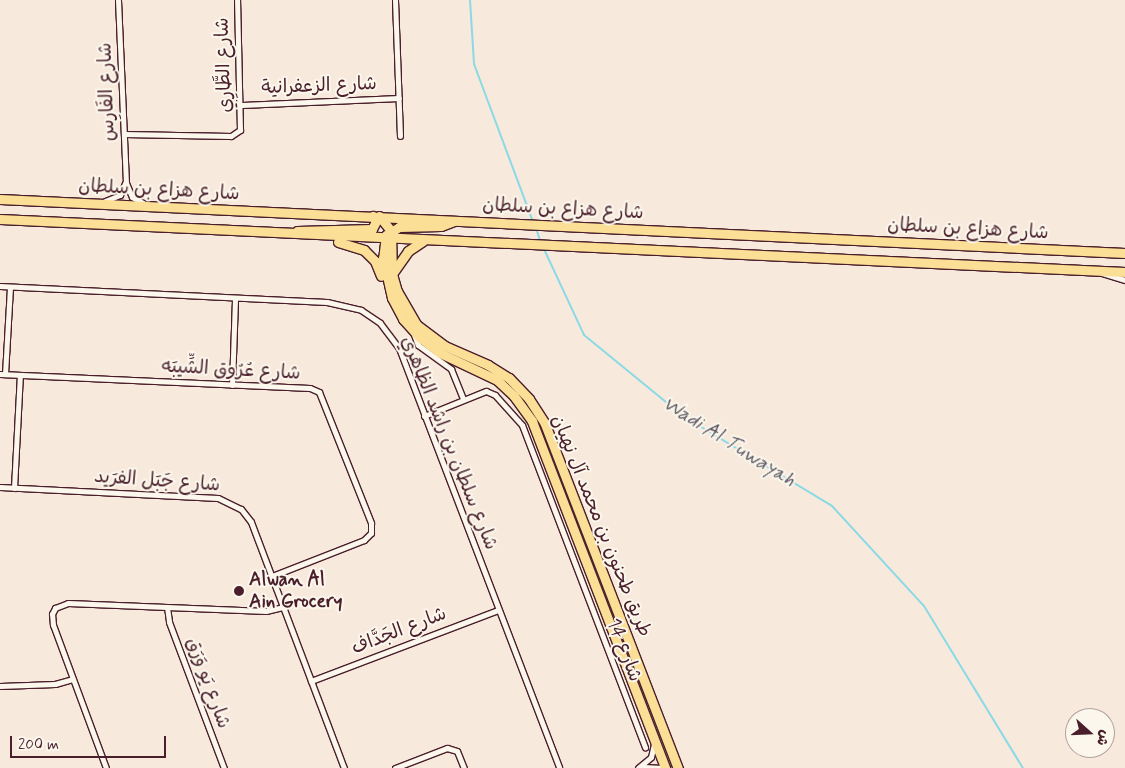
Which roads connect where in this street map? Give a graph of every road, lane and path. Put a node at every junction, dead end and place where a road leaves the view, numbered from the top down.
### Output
1 (118, 0) edge
2 (237, 0) edge
3 (395, 0) edge
4 (399, 98) junction
5 (242, 104) junction
6 (124, 134) junction
7 (400, 136) dead end
8 (126, 183) junction
9 (0, 199) edge
10 (96, 203) junction
11 (158, 207) junction
12 (376, 216) junction
13 (0, 219) edge
14 (456, 220) junction
15 (290, 234) junction
16 (389, 236) junction
17 (425, 240) junction
18 (1125, 252) edge
19 (1099, 271) junction
20 (1125, 272) edge
21 (392, 274) junction
22 (1125, 280) edge
23 (0, 286) edge
24 (10, 287) junction
25 (236, 298) junction
26 (395, 305) junction
27 (413, 331) junction
28 (3, 374) edge
29 (20, 376) junction
30 (232, 385) junction
31 (463, 399) junction
32 (424, 416) junction
33 (557, 482) junction
34 (0, 487) edge
35 (14, 488) junction
36 (591, 538) junction
37 (580, 544) junction
38 (571, 551) junction
39 (575, 564) junction
40 (588, 565) junction
41 (272, 576) junction
42 (283, 607) junction
43 (167, 608) junction
44 (498, 610) junction
45 (72, 679) junction
46 (311, 681) junction
47 (0, 686) edge
48 (655, 741) junction
49 (645, 747) dead end
50 (106, 768) edge
51 (224, 768) edge
52 (344, 768) edge
53 (395, 768) edge
54 (464, 768) edge
55 (559, 768) edge
56 (639, 768) edge
57 (663, 768) edge
58 (678, 768) edge

1 - 6 street, شارع الفَارِس
2 - 5 street, شارع الطَّارِي
3 - 4 street
4 - 5 street, شارع الزعفرانية
4 - 7 street
5 - 6 street, شارع الطَّارِي
6 - 8 street, شارع الفَارِس
8 - 10 street
8 - 11 street
9 - 10 main road, شارع هزاع بن سلطان
10 - 11 main road, شارع هزاع بن سلطان
11 - 12 main road, شارع هزاع بن سلطان
12 - 14 main road, شارع هزاع بن سلطان
12 - 15 main road
12 - 16 main road
13 - 15 main road, شارع هزاع بن سلطان
14 - 16 main road
14 - 18 main road, شارع هزاع بن سلطان
15 - 16 main road, شارع هزاع بن سلطان
15 - 26 main road
16 - 17 main road, شارع هزاع بن سلطان
16 - 21 main road, طريق طحنون بن محمد آل نهيان
16 - 26 main road, طريق طحنون بن محمد آل نهيان
17 - 19 main road, شارع هزاع بن سلطان
17 - 21 main road
19 - 20 main road, شارع هزاع بن سلطان
19 - 22 street
21 - 36 main road, طريق طحنون بن محمد آل نهيان
23 - 24 street, شارع سلطان بن راشد الظاهري
24 - 25 street, شارع سلطان بن راشد الظاهري
24 - 28 street
25 - 30 street
25 - 32 street, شارع سلطان بن راشد الظاهري
26 - 27 main road, طريق طحنون بن محمد آل نهيان
27 - 31 street
27 - 33 main road, طريق طحنون بن محمد آل نهيان
28 - 29 street, شارع عُرُوق الشِّيبَه
29 - 30 street, شارع عُرُوق الشِّيبَه
29 - 35 street
30 - 41 street, شارع عُرُوق الشِّيبَه
31 - 32 street, شارع 14
31 - 38 street, شارع 14
32 - 44 street, شارع سلطان بن راشد الظاهري
33 - 36 main road
33 - 37 main road, طريق طحنون بن محمد آل نهيان
34 - 35 street, شارع جَبَل الفرَيد
35 - 41 street, شارع جَبَل الفرَيد
36 - 58 main road, طريق طحنون بن محمد آل نهيان
37 - 38 street
37 - 40 main road, طريق طحنون بن محمد آل نهيان
38 - 39 street, شارع 14
39 - 40 street
39 - 49 street, شارع 14
40 - 48 main road, طريق طحنون بن محمد آل نهيان
41 - 42 street, شارع جَبَل الفرَيد
42 - 43 street
42 - 46 street, شارع جَبَل الفرَيد
43 - 45 street
43 - 51 street, شارع يَو وَرَق
44 - 46 street, شارع الجَدَّاف
44 - 55 street, شارع سلطان بن راشد الظاهري
45 - 47 street
45 - 50 street
46 - 52 street, شارع جَبَل الفرَيد
48 - 56 street
48 - 57 main road, طريق طحنون بن محمد آل نهيان
53 - 54 street
56 - 57 street

